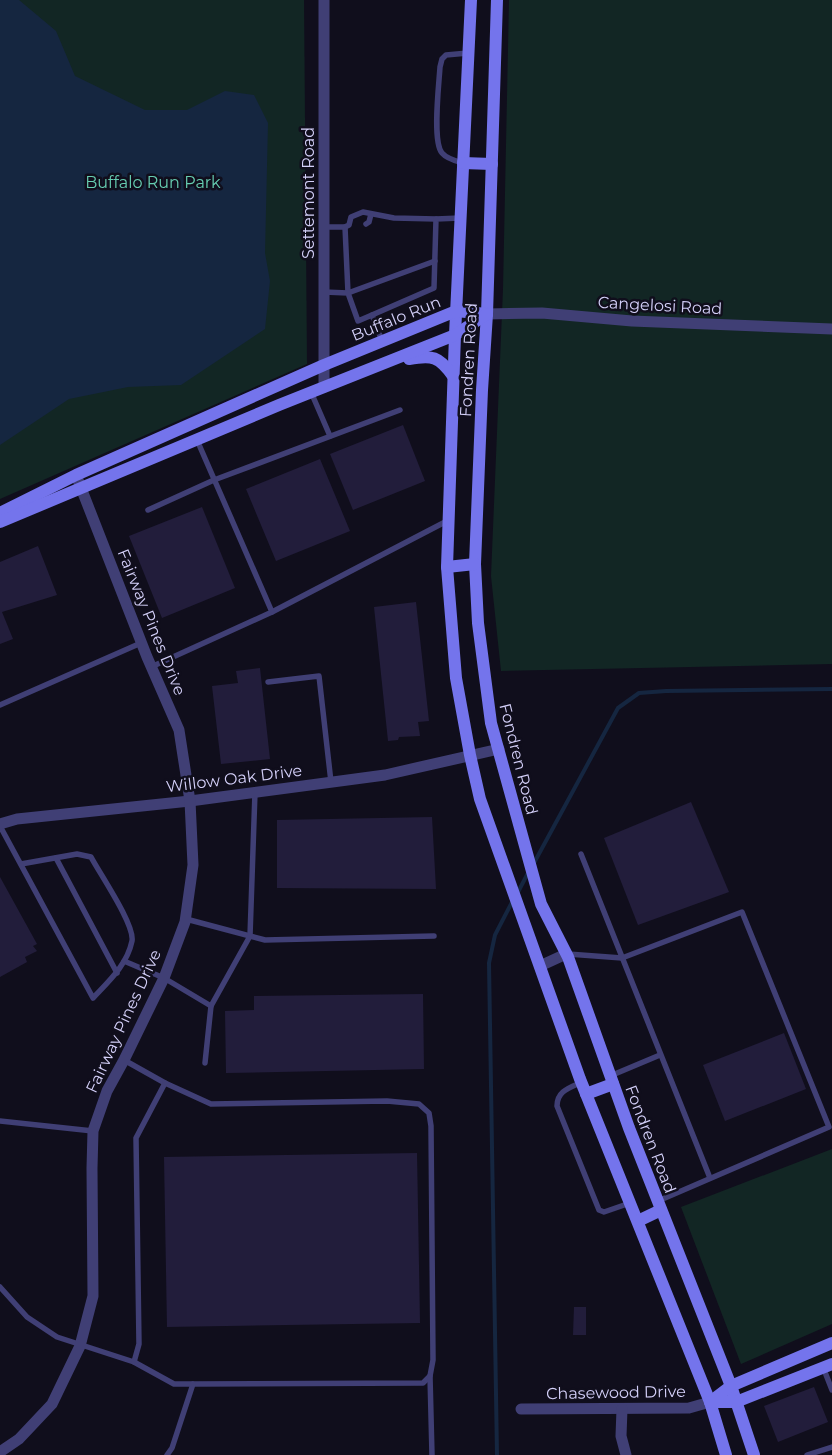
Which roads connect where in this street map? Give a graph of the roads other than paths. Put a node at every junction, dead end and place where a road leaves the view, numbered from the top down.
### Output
1 (324, 0) edge
2 (471, 0) edge
3 (497, 0) edge
4 (468, 53) junction
5 (463, 163) junction
6 (492, 164) junction
7 (371, 214) junction
8 (460, 218) junction
9 (436, 219) junction
10 (366, 224) dead end
11 (347, 226) junction
12 (324, 227) junction
13 (356, 228) dead end
14 (435, 261) junction
15 (324, 292) junction
16 (348, 293) junction
17 (456, 311) junction
18 (487, 314) junction
19 (372, 315) junction
20 (832, 329) edge
21 (455, 335) junction
22 (382, 341) junction
23 (389, 362) junction
24 (324, 365) junction
25 (453, 376) junction
26 (324, 387) junction
27 (311, 392) junction
28 (400, 410) dead end
29 (330, 436) junction
30 (197, 440) junction
31 (76, 475) junction
32 (214, 480) junction
33 (82, 488) junction
34 (148, 510) dead end
35 (0, 513) edge
36 (448, 520) junction
37 (0, 522) edge
38 (475, 564) junction
39 (447, 567) junction
40 (272, 612) junction
41 (142, 643) junction
42 (151, 667) junction
43 (268, 682) dead end
44 (0, 705) edge
45 (499, 749) junction
46 (470, 755) junction
47 (331, 782) junction
48 (255, 792) junction
49 (190, 801) junction
50 (0, 825) edge
51 (582, 854) dead end
52 (56, 858) junction
53 (21, 864) junction
54 (186, 919) junction
55 (250, 936) junction
56 (434, 936) dead end
57 (566, 954) junction
58 (622, 958) junction
59 (124, 961) junction
60 (540, 966) junction
61 (117, 973) junction
62 (164, 978) junction
63 (211, 1006) junction
64 (660, 1055) junction
65 (124, 1060) junction
66 (205, 1063) dead end
67 (612, 1080) junction
68 (165, 1083) junction
69 (584, 1088) junction
70 (0, 1121) edge
71 (94, 1131) junction
72 (710, 1178) junction
73 (630, 1203) junction
74 (659, 1206) junction
75 (638, 1221) junction
76 (0, 1287) edge
77 (832, 1344) edge
78 (80, 1346) junction
79 (134, 1362) junction
80 (827, 1366) edge
81 (430, 1376) junction
82 (193, 1384) junction
83 (731, 1386) junction
84 (832, 1390) edge
85 (710, 1402) junction
86 (736, 1402) junction
87 (521, 1409) dead end
88 (622, 1409) junction
89 (832, 1447) edge
90 (0, 1452) edge
91 (168, 1455) edge
92 (432, 1455) edge
93 (626, 1455) edge
94 (726, 1455) edge
95 (754, 1455) edge
96 (807, 1455) edge

1 - 12 street, Settemont Road
2 - 4 main road, Fondren Road
3 - 6 main road, Fondren Road
4 - 5 main road, Fondren Road
4 - 5 lane
5 - 6 main road
5 - 8 main road, Fondren Road
6 - 18 main road, Fondren Road
7 - 9 lane
7 - 10 lane
7 - 11 lane
8 - 9 lane
8 - 17 main road, Fondren Road
9 - 14 lane
11 - 12 lane
11 - 13 lane
11 - 16 lane
12 - 15 street, Settemont Road
14 - 16 lane
14 - 19 lane
15 - 16 lane
15 - 24 street, Settemont Road
16 - 19 lane
17 - 18 main road, Buffalo Run
17 - 21 main road, Fondren Road
17 - 22 main road, Buffalo Run
18 - 20 street, Cangelosi Road
18 - 21 main road
18 - 38 main road, Fondren Road
19 - 22 lane
21 - 23 main road
21 - 25 main road, Fondren Road
22 - 24 main road, Buffalo Run
23 - 25 main road
23 - 26 main road
24 - 26 street, Settemont Road
24 - 31 main road, Buffalo Run
25 - 36 main road, Fondren Road
26 - 27 main road
27 - 29 lane
27 - 30 main road
28 - 29 lane
29 - 32 lane
30 - 32 lane
30 - 33 main road
31 - 33 street, Fairway Pines Drive
31 - 35 main road, Buffalo Run
32 - 34 lane
32 - 40 lane
33 - 37 main road
33 - 41 street, Fairway Pines Drive
36 - 39 main road, Fondren Road
36 - 40 lane
38 - 39 main road
38 - 45 main road, Fondren Road
39 - 46 main road, Fondren Road
40 - 42 lane
41 - 42 street, Fairway Pines Drive
41 - 44 lane
42 - 49 street, Fairway Pines Drive
43 - 47 lane
45 - 46 street, Willow Oak Drive
45 - 57 main road, Fondren Road
46 - 47 street, Willow Oak Drive
46 - 60 main road, Fondren Road
47 - 48 street, Willow Oak Drive
48 - 49 street, Willow Oak Drive
48 - 55 lane
49 - 50 street, Willow Oak Drive
49 - 54 street, Fairway Pines Drive
50 - 53 lane
51 - 58 lane
52 - 53 lane
52 - 59 lane
52 - 61 lane
53 - 61 lane
54 - 55 lane
54 - 62 street, Fairway Pines Drive
55 - 56 lane
55 - 63 lane
57 - 58 lane
57 - 60 street
57 - 67 main road, Fondren Road
58 - 64 lane
58 - 72 lane
59 - 61 lane
59 - 62 lane
60 - 69 main road, Fondren Road
62 - 63 lane
62 - 65 street, Fairway Pines Drive
63 - 66 lane
64 - 67 lane
64 - 72 lane
65 - 68 lane
65 - 71 street, Fairway Pines Drive
67 - 69 main road
67 - 74 main road, Fondren Road
68 - 79 lane
68 - 81 lane
69 - 73 main road, Fondren Road
69 - 73 lane
70 - 71 lane
71 - 78 street, Fairway Pines Drive
72 - 74 lane
73 - 75 main road, Fondren Road
74 - 75 main road
74 - 83 main road, Fondren Road
75 - 85 main road, Fondren Road
76 - 78 lane
77 - 83 main road, Chasewood Drive
78 - 79 lane
78 - 90 street, Fairway Pines Drive
79 - 82 lane
80 - 84 lane
80 - 86 main road, Chasewood Drive
81 - 82 lane
81 - 92 lane
82 - 91 lane
83 - 85 main road, Chasewood Drive
83 - 86 main road, Fondren Road
85 - 86 main road, Chasewood Drive
85 - 88 street, Chasewood Drive
85 - 94 main road, Fondren Road
86 - 95 main road, Fondren Road
87 - 88 street, Chasewood Drive
88 - 93 street
89 - 96 lane

